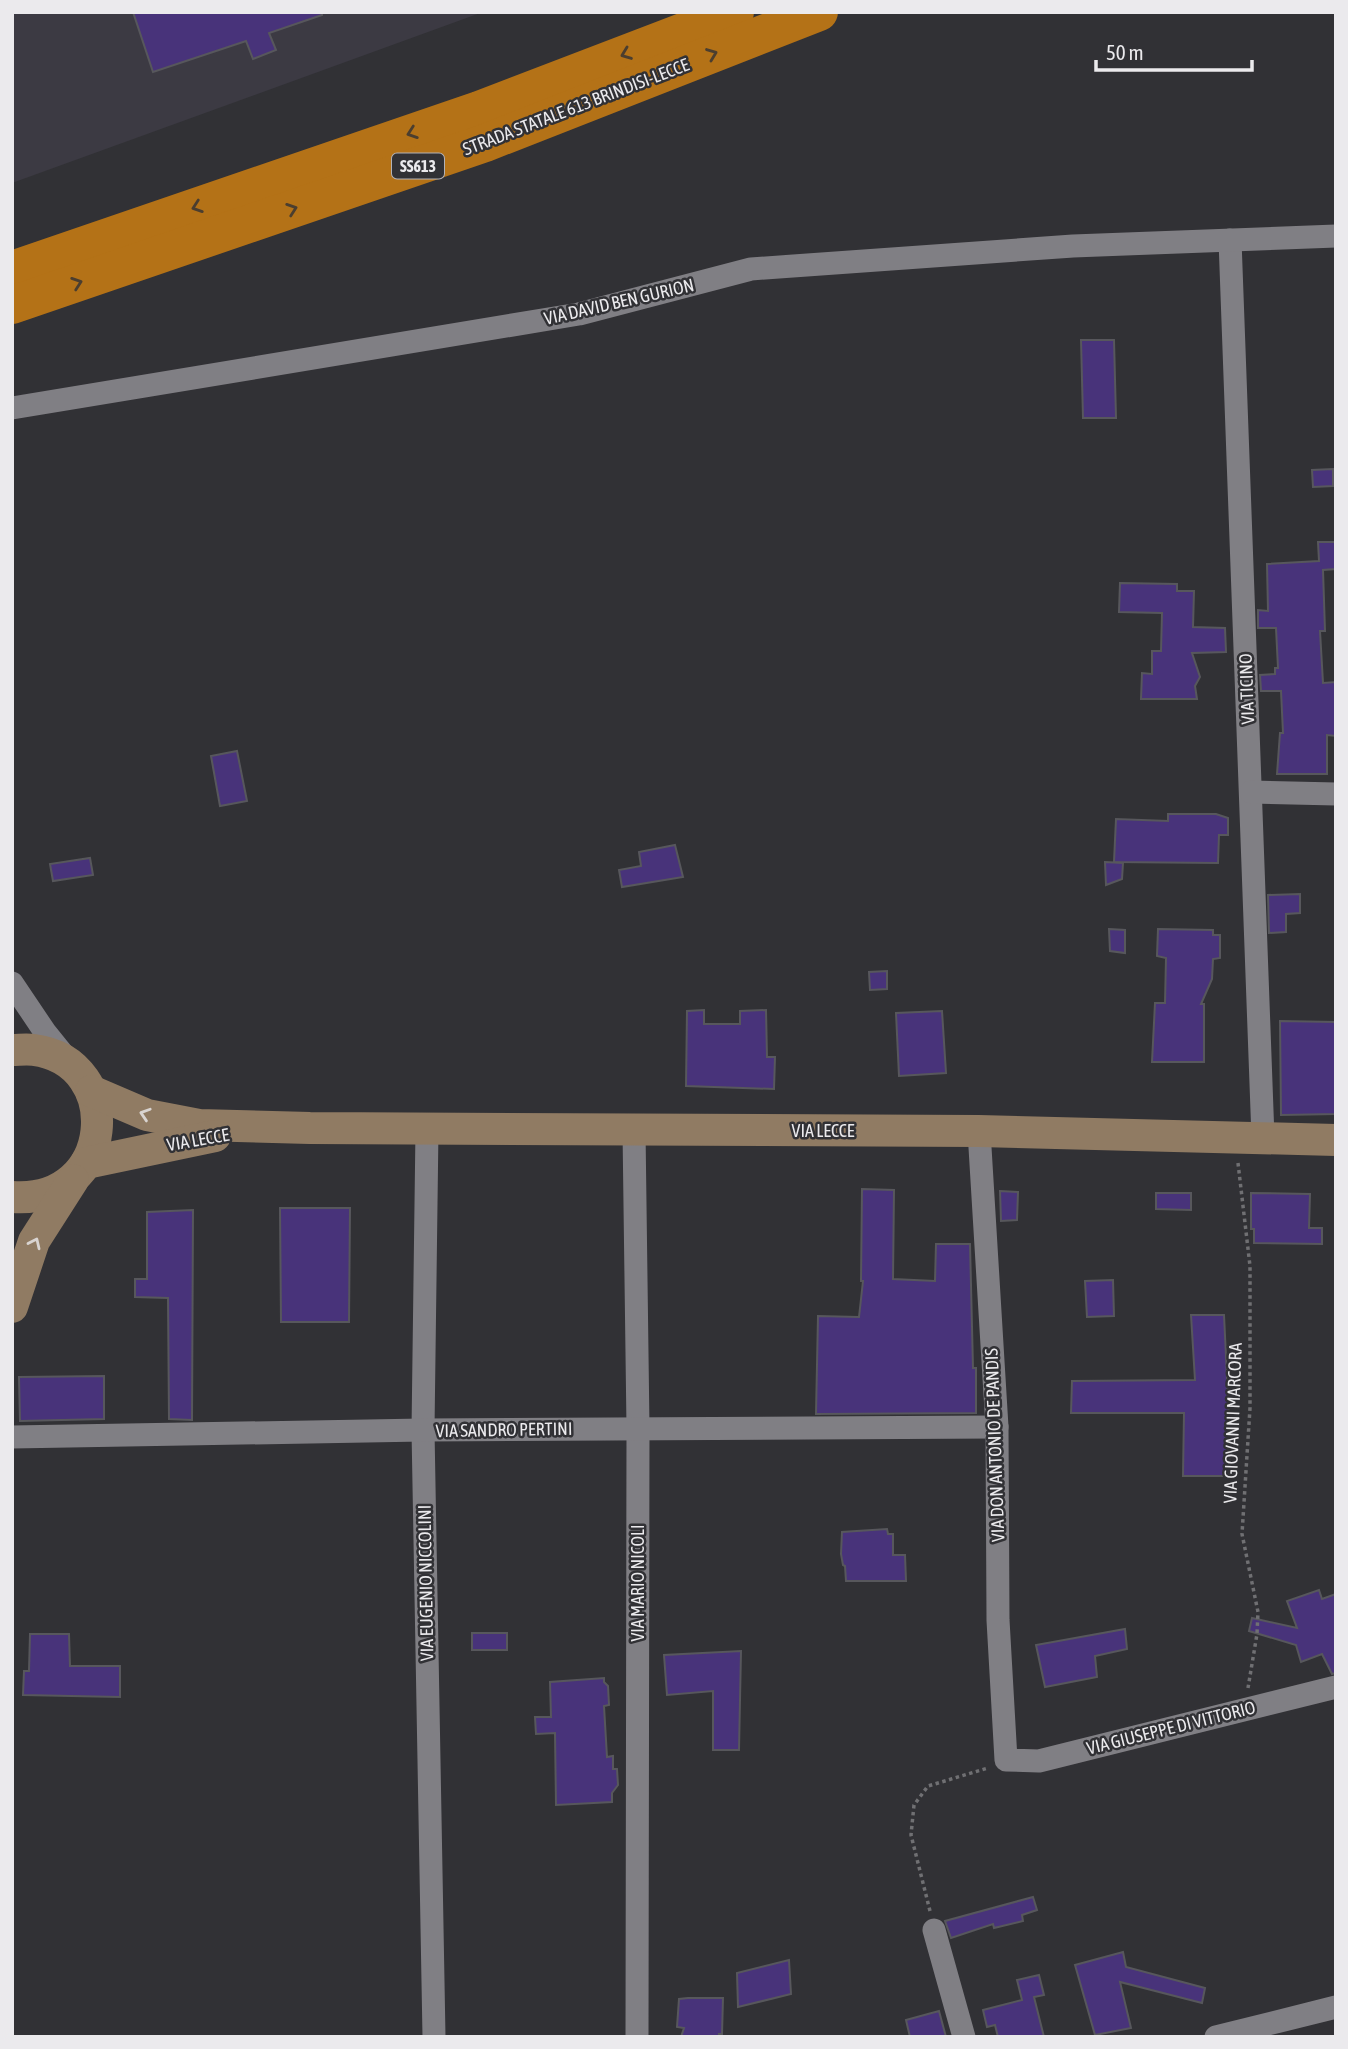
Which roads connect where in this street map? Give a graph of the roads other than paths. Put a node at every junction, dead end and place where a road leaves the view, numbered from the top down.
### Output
1 (735, 12) edge
2 (819, 12) edge
3 (1336, 236) edge
4 (1230, 240) junction
5 (12, 270) edge
6 (12, 305) edge
7 (12, 408) edge
8 (1251, 792) junction
9 (1336, 794) edge
10 (12, 983) edge
11 (12, 1050) edge
12 (84, 1081) junction
13 (310, 1128) junction
14 (427, 1129) junction
15 (634, 1130) junction
16 (979, 1131) junction
17 (1249, 1137) junction
18 (1336, 1140) edge
19 (80, 1170) junction
20 (12, 1197) edge
21 (12, 1307) edge
22 (997, 1427) junction
23 (638, 1428) junction
24 (423, 1430) junction
25 (12, 1437) edge
26 (1336, 1687) edge
27 (1006, 1760) joint
28 (934, 1930) road end
29 (1336, 2007) edge
30 (1262, 2031) edge
31 (434, 2037) edge
32 (637, 2037) edge
33 (964, 2037) edge
34 (1216, 2037) edge

1 -> 5 highway, STRADA STATALE 613 BRINDISI-LECCE / SS613
6 -> 2 highway, STRADA STATALE 613 BRINDISI-LECCE / SS613
3 - 4 street, VIA DAVID BEN GURION
4 - 7 street, VIA DAVID BEN GURION
4 - 8 street, VIA TICINO
8 - 9 street
8 - 17 street, VIA TICINO
10 - 12 street
11 - 12 street, VIA LECCE
13 -> 12 street, VIA LECCE
12 - 19 street
13 - 14 street, VIA LECCE
13 - 19 street, VIA LECCE
14 - 15 street, VIA LECCE
14 - 24 street, VIA EUGENIO NICCOLINI
15 - 16 street, VIA LECCE
15 - 23 street, VIA MARIO NICOLI
16 - 17 street, VIA LECCE
16 - 22 street, VIA DON ANTONIO DE PANDIS
17 - 18 street, VIA LECCE
19 - 20 street, VIA LECCE
21 -> 19 street
22 - 23 street, VIA SANDRO PERTINI
22 - 27 street, VIA DON ANTONIO DE PANDIS
23 - 24 street, VIA SANDRO PERTINI
23 - 32 street, VIA MARIO NICOLI
24 - 25 street, VIA SANDRO PERTINI
24 - 31 street, VIA EUGENIO NICCOLINI
26 - 27 street, VIA GIUSEPPE DI VITTORIO
28 - 33 street
29 - 30 street
30 - 34 street

